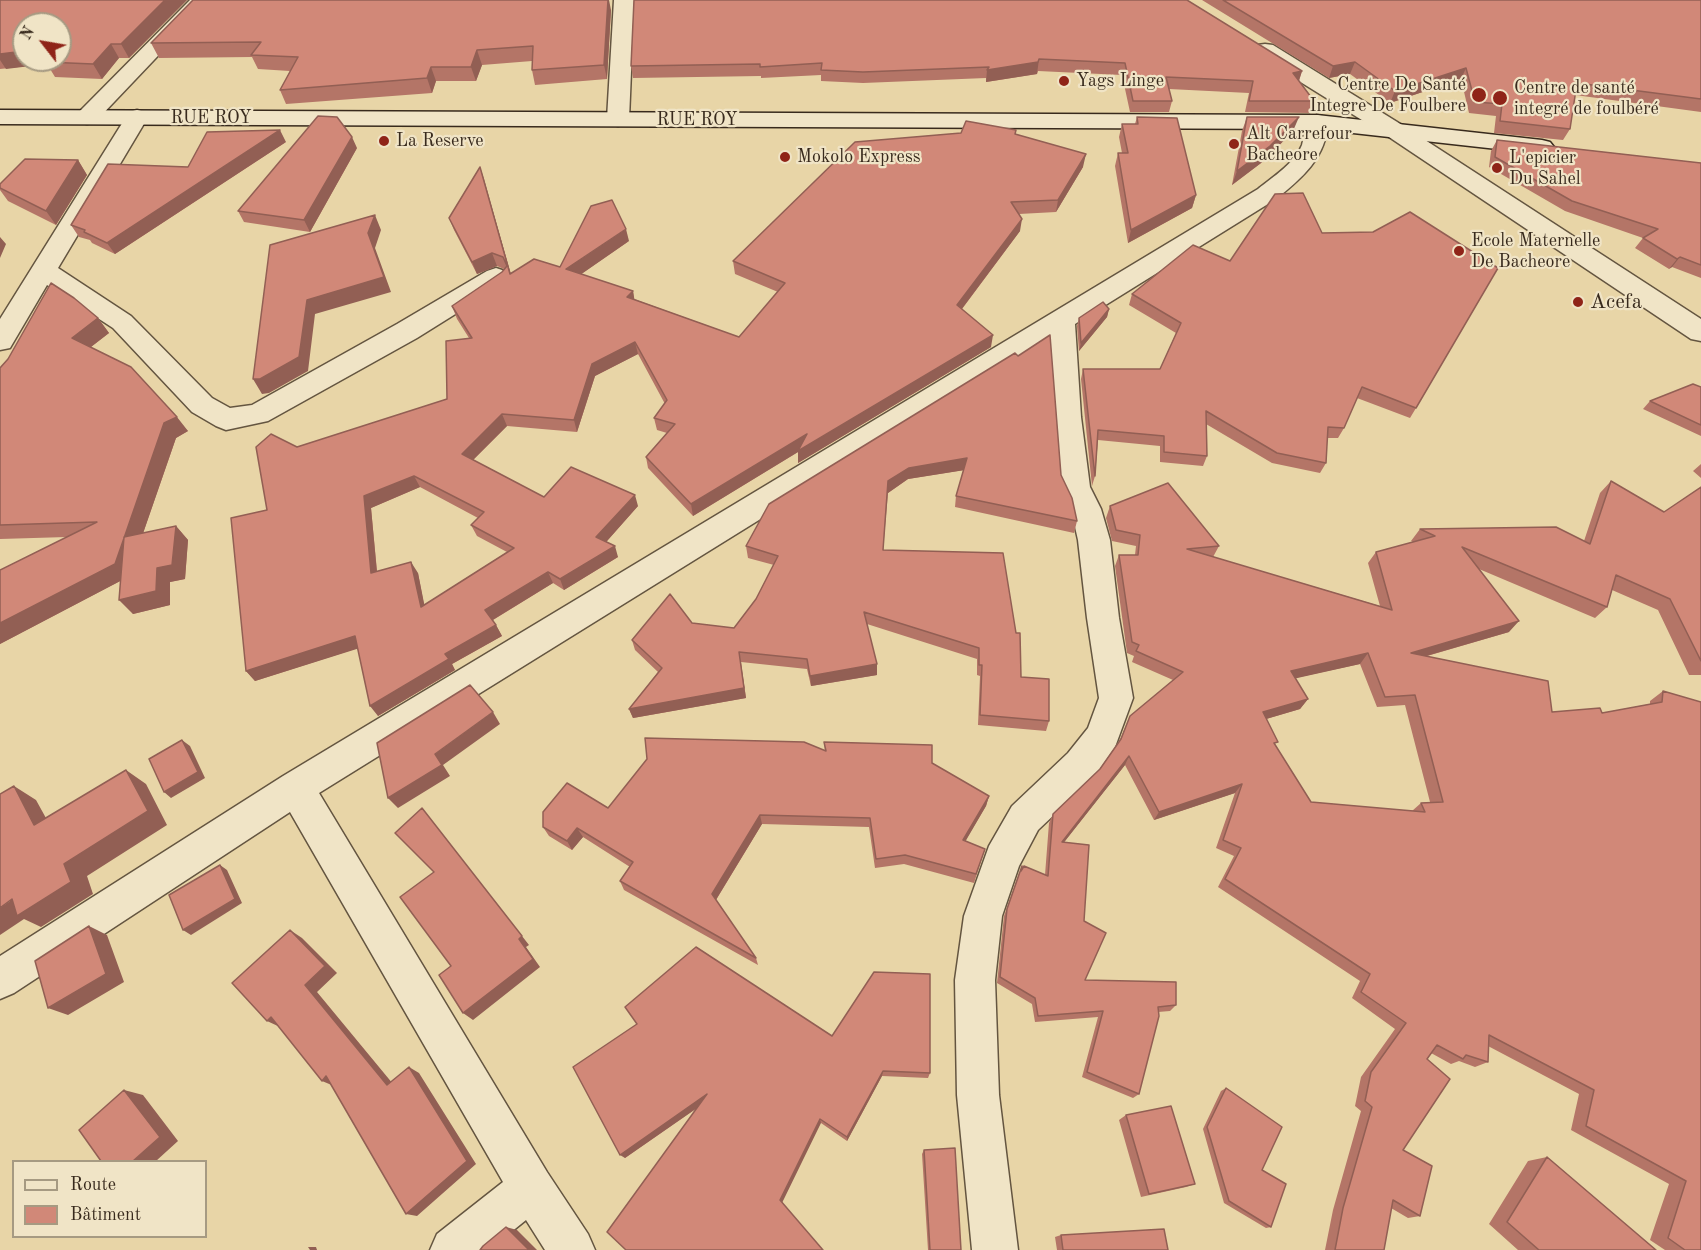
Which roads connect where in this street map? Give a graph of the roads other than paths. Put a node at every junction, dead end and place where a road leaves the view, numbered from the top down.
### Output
1 (201, 0) edge
2 (624, 0) edge
3 (1244, 37) edge
4 (0, 117) edge
5 (87, 117) junction
6 (137, 117) junction
7 (618, 119) junction
8 (1317, 122) junction
9 (1394, 130) junction
10 (1560, 148) edge
11 (43, 270) junction
12 (496, 277) edge
13 (1061, 320) junction
14 (1701, 332) edge
15 (0, 341) edge
16 (296, 788) junction
17 (0, 980) edge
18 (531, 1188) junction
19 (453, 1250) edge
20 (572, 1250) edge
21 (995, 1250) edge

1 - 5 street
2 - 7 street
3 - 9 street
4 - 5 street, RUE ROY
5 - 6 street, RUE ROY
6 - 7 street, RUE ROY
6 - 11 street
7 - 8 street, RUE ROY
8 - 9 street, RUE ROY
8 - 13 street
9 - 10 street, RUE ROY
9 - 14 street
11 - 12 street
11 - 15 street
13 - 16 street
13 - 21 street
16 - 17 street
16 - 18 street
18 - 19 street
18 - 20 street

